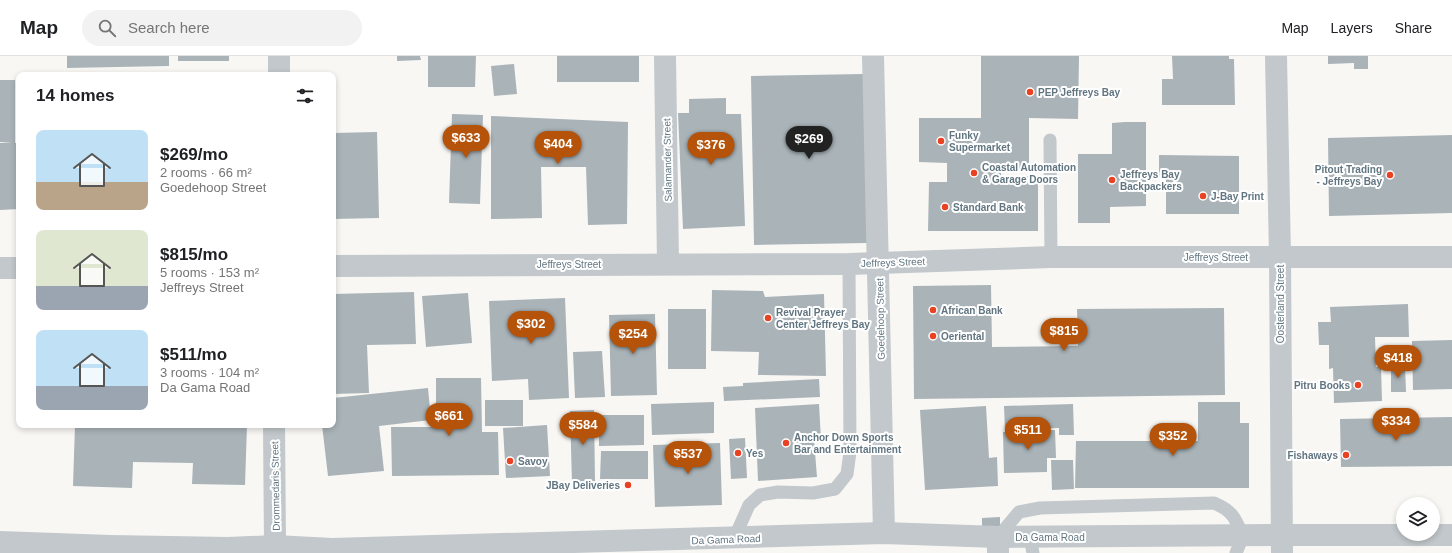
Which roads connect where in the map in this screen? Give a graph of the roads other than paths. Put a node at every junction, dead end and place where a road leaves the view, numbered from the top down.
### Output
1 (279, 56) edge
2 (665, 56) edge
3 (873, 56) edge
4 (1276, 56) edge
5 (279, 72) edge
6 (1050, 140) dead end
7 (1280, 256) junction
8 (1051, 257) junction
9 (1452, 257) edge
10 (668, 263) junction
11 (879, 263) junction
12 (849, 264) junction
13 (336, 266) edge
14 (0, 268) edge
15 (16, 268) edge
16 (274, 428) edge
17 (884, 533) junction
18 (1452, 535) edge
19 (734, 539) junction
20 (0, 542) edge
21 (1239, 544) edge
22 (1281, 544) edge
23 (998, 545) edge
24 (1032, 545) edge
25 (275, 546) junction
26 (109, 549) edge
27 (228, 551) edge

1 - 5 street
2 - 10 street, Salamander Street
3 - 11 street, Goedehoop Street
4 - 7 street, Oosterland Street
6 - 8 lane
7 - 8 street, Jeffreys Street
7 - 9 street, Jeffreys Street
7 - 22 street, Oosterland Street
8 - 11 street, Jeffreys Street
10 - 12 street, Jeffreys Street
10 - 13 street, Jeffreys Street
11 - 12 street, Jeffreys Street
11 - 17 street, Goedehoop Street
12 - 19 lane
14 - 15 street
16 - 25 street, Drommedaris Street
17 - 19 street, Da Gama Road
17 - 23 street, Da Gama Road
18 - 22 street, Da Gama Road
19 - 25 street, Da Gama Road
20 - 26 street, Da Gama Road
21 - 22 street, Da Gama Road
21 - 23 lane
21 - 24 street, Da Gama Road
23 - 24 street, Da Gama Road
25 - 27 street, Da Gama Road
26 - 27 street, Da Gama Road

